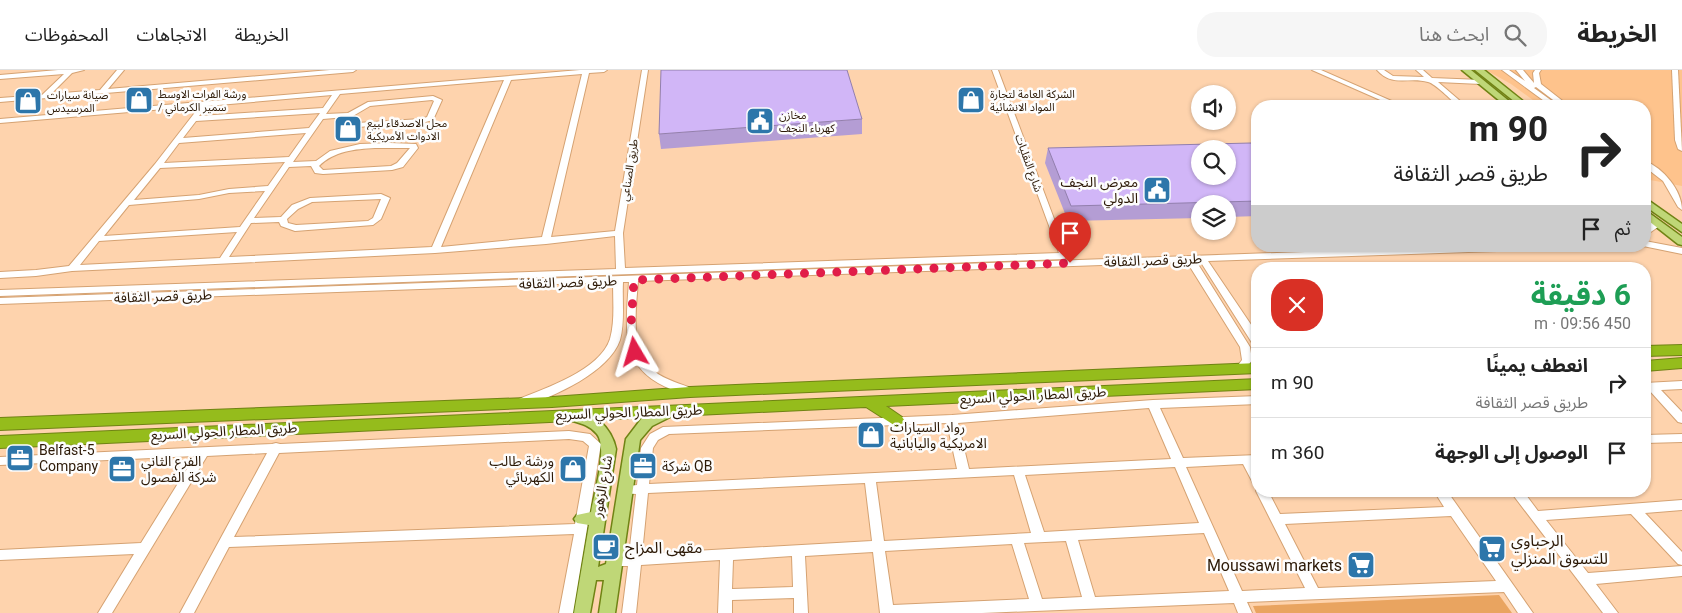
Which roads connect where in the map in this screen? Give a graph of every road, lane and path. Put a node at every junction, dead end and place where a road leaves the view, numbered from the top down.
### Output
1 (82, 70) edge
2 (121, 70) edge
3 (353, 70) edge
4 (530, 70) edge
5 (604, 70) edge
6 (644, 70) edge
7 (995, 70) edge
8 (1315, 70) edge
9 (1380, 70) edge
10 (1419, 70) edge
11 (1466, 70) edge
12 (1479, 70) edge
13 (1505, 70) edge
14 (1519, 70) edge
15 (1675, 70) edge
16 (70, 71) edge
17 (330, 71) edge
18 (1535, 71) edge
19 (491, 72) edge
20 (586, 72) junction
21 (275, 73) edge
22 (0, 76) edge
23 (1516, 78) junction
24 (508, 79) junction
25 (1526, 79) junction
26 (1431, 81) junction
27 (1481, 82) junction
28 (103, 91) junction
29 (337, 93) junction
30 (44, 96) junction
31 (0, 100) edge
32 (1384, 100) edge
33 (1455, 100) edge
34 (1504, 100) edge
35 (1518, 100) edge
36 (1547, 100) edge
37 (1552, 100) edge
38 (1557, 100) edge
39 (205, 104) junction
40 (104, 106) junction
41 (87, 108) junction
42 (98, 113) junction
43 (323, 113) junction
44 (80, 114) junction
45 (0, 115) edge
46 (350, 115) junction
47 (193, 119) junction
48 (0, 121) edge
49 (312, 130) junction
50 (176, 140) junction
51 (1682, 149) edge
52 (289, 161) junction
53 (1651, 162) edge
54 (316, 163) junction
55 (158, 166) junction
56 (1651, 167) edge
57 (271, 188) junction
58 (1682, 194) edge
59 (127, 203) junction
60 (1651, 206) edge
61 (1682, 207) edge
62 (1651, 218) edge
63 (283, 219) junction
64 (248, 221) junction
65 (243, 229) junction
66 (1682, 229) edge
67 (619, 233) junction
68 (97, 239) junction
69 (546, 241) junction
70 (1682, 242) edge
71 (1651, 245) edge
72 (1251, 249) edge
73 (435, 250) junction
74 (1682, 251) edge
75 (1379, 252) edge
76 (1064, 256) junction
77 (1188, 258) junction
78 (1202, 258) junction
79 (223, 260) junction
80 (72, 268) junction
81 (752, 271) junction
82 (0, 275) edge
83 (590, 276) junction
84 (620, 276) junction
85 (634, 280) junction
86 (0, 293) edge
87 (0, 302) edge
88 (1251, 333) edge
89 (1682, 350) edge
90 (1651, 351) edge
91 (1247, 353) junction
92 (1251, 354) edge
93 (1682, 363) edge
94 (1651, 366) edge
95 (1251, 368) edge
96 (1233, 369) junction
97 (1180, 371) junction
98 (1251, 385) edge
99 (1682, 385) edge
100 (1234, 386) junction
101 (1651, 387) edge
102 (1183, 388) junction
103 (1651, 390) edge
104 (690, 392) junction
105 (1251, 400) edge
106 (869, 402) junction
107 (520, 404) junction
108 (1153, 404) junction
109 (670, 411) junction
110 (566, 415) junction
111 (952, 419) junction
112 (1682, 419) edge
113 (897, 421) junction
114 (0, 424) edge
115 (1682, 438) edge
116 (1651, 439) edge
117 (0, 442) edge
118 (276, 447) junction
119 (204, 451) junction
120 (1251, 459) edge
121 (0, 461) edge
122 (1179, 463) junction
123 (1018, 471) junction
124 (964, 474) junction
125 (870, 479) junction
126 (643, 489) junction
127 (624, 490) junction
128 (1265, 497) edge
129 (1444, 497) edge
130 (1521, 497) edge
131 (1682, 505) edge
132 (1634, 508) junction
133 (1454, 511) junction
134 (1535, 516) junction
135 (1276, 519) junction
136 (587, 522) junction
137 (1207, 528) junction
138 (1070, 535) junction
139 (1039, 537) junction
140 (1016, 538) junction
141 (226, 542) junction
142 (879, 546) junction
143 (145, 548) junction
144 (798, 551) junction
145 (0, 555) edge
146 (727, 555) junction
147 (635, 560) junction
148 (1682, 560) edge
149 (613, 565) junction
150 (588, 571) junction
151 (1682, 571) edge
152 (1585, 580) junction
153 (1507, 586) junction
154 (800, 592) junction
155 (1314, 594) junction
156 (726, 595) junction
157 (1238, 597) junction
158 (1090, 603) junction
159 (1037, 605) junction
160 (1052, 609) edge
161 (887, 612) edge
162 (105, 613) edge
163 (188, 613) edge
164 (566, 613) edge
165 (582, 613) edge
166 (607, 613) edge
167 (629, 613) edge
168 (725, 613) edge
169 (801, 613) edge
170 (1245, 613) edge
171 (1526, 613) edge
172 (1611, 613) edge

1 - 16 street
2 - 28 street
3 - 17 street
4 - 19 street
5 - 20 street
6 - 67 street, طريق الصناعي
7 - 76 street, شارع النقليات
8 - 32 street
9 - 26 street
10 - 26 street
11 - 27 main road
12 - 35 main road
13 - 23 street
14 - 25 street
15 - 51 street
16 - 22 street
16 - 30 street
17 - 21 street
18 - 38 street
19 - 40 street
20 - 24 street
20 - 69 street
21 - 28 street
23 - 25 street
23 - 36 street
24 - 29 street
24 - 73 street
25 - 37 street
26 - 27 street
26 - 33 street
27 - 34 main road
28 - 30 street
29 - 39 street
29 - 43 street
30 - 31 street
39 - 42 street
39 - 47 street
40 - 41 street
40 - 42 street
41 - 44 street
41 - 45 street
42 - 44 street
43 - 46 street
43 - 47 street
43 - 49 street
44 - 48 street
46 - 46 street
47 - 50 street
49 - 50 street
49 - 52 street
50 - 55 street
52 - 54 street
52 - 55 street
52 - 57 street
53 - 58 street
54 - 54 street
55 - 59 street
56 - 61 street
57 - 59 street
57 - 64 street
59 - 68 street
60 - 66 main road
62 - 70 main road
63 - 63 street
63 - 64 street
64 - 65 street
65 - 68 street
65 - 79 street
67 - 69 street
67 - 84 street, طريق الصناعي
68 - 80 street
69 - 73 street
71 - 74 street
72 - 76 street, طريق قصر الثقافة
73 - 79 street
75 - 78 street, طريق قصر الثقافة
76 - 81 street, طريق قصر الثقافة
77 - 78 street, طريق قصر الثقافة
77 - 81 street, طريق قصر الثقافة
77 - 91 street
78 - 88 street
79 - 80 street
80 - 82 street
81 - 84 street, طريق قصر الثقافة
81 - 85 street, طريق قصر الثقافة
83 - 84 street, طريق قصر الثقافة
83 - 86 street, طريق قصر الثقافة
83 - 87 street, طريق قصر الثقافة
84 - 85 street, طريق قصر الثقافة
84 - 107 street, طريق الصناعي
85 - 104 street
89 - 90 highway
91 - 92 street
91 - 96 street
93 - 94 highway
95 - 96 highway, طريق المطار الحولي السريع
96 - 97 highway, طريق المطار الحولي السريع
96 - 100 highway
97 - 102 highway
97 - 104 highway, طريق المطار الحولي السريع
98 - 100 highway, طريق المطار الحولي السريع
99 - 101 street
100 - 102 highway, طريق المطار الحولي السريع
102 - 106 highway, طريق المطار الحولي السريع
103 - 112 street
104 - 107 highway, طريق المطار الحولي السريع
105 - 108 street
106 - 109 highway, طريق المطار الحولي السريع
106 - 113 highway
107 - 114 highway, طريق المطار الحولي السريع
108 - 111 street
108 - 122 street
109 - 110 highway, طريق المطار الحولي السريع
109 - 127 main road, شارع الزهور
110 - 117 highway, طريق المطار الحولي السريع
110 - 136 main road, شارع الزهور
111 - 113 street
111 - 124 street
113 - 126 street
115 - 116 street
118 - 119 street
118 - 136 street
118 - 141 street
119 - 121 street
119 - 143 street
120 - 122 street
122 - 123 street
122 - 137 street
123 - 124 street
123 - 139 street
124 - 125 street
125 - 126 street
125 - 142 street
126 - 127 street
126 - 147 street
127 - 149 main road, شارع الزهور
128 - 135 street
129 - 133 street
130 - 134 street
131 - 132 street
132 - 134 street
132 - 148 street
133 - 135 street
133 - 153 street
134 - 152 street
135 - 155 street
136 - 141 street
136 - 150 main road, شارع الزهور
136 - 164 street
137 - 138 street
137 - 157 street
138 - 139 street
138 - 158 street
139 - 140 street
140 - 142 street
140 - 159 street
141 - 163 street
142 - 144 street
142 - 161 street
143 - 145 street
143 - 162 street
144 - 146 street
144 - 154 street
146 - 147 street
146 - 156 street
147 - 149 street
147 - 167 street
149 - 150 main road
149 - 166 main road, شارع الزهور
150 - 165 main road, شارع الزهور
151 - 152 street
152 - 172 street
153 - 155 street
153 - 171 street
154 - 156 street
154 - 169 street
155 - 157 street
156 - 168 street
157 - 158 street
157 - 170 street
158 - 160 street
159 - 160 street
159 - 161 street

